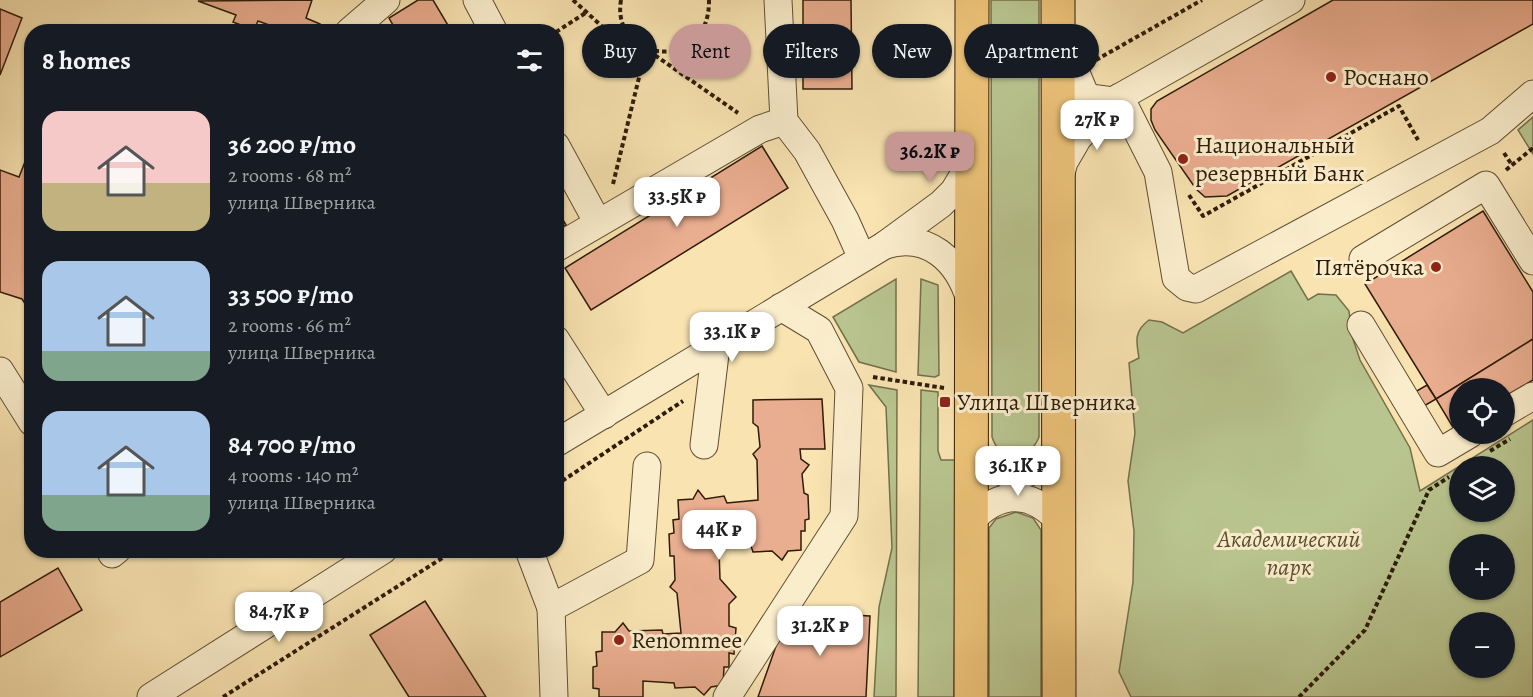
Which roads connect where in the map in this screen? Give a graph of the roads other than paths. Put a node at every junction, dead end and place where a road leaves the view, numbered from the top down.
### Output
1 (386, 0) edge
2 (477, 0) edge
3 (778, 0) edge
4 (972, 0) edge
5 (1285, 2) edge
6 (1058, 14) edge
7 (358, 24) edge
8 (490, 24) edge
9 (1533, 94) edge
10 (1117, 99) junction
11 (772, 125) junction
12 (973, 144) junction
13 (564, 159) edge
14 (1057, 187) junction
15 (601, 221) junction
16 (564, 243) edge
17 (873, 252) junction
18 (1363, 259) dead end
19 (1533, 261) edge
20 (781, 307) junction
21 (973, 310) junction
22 (1361, 326) dead end
23 (716, 346) junction
24 (564, 352) edge
25 (0, 371) edge
26 (1533, 396) edge
27 (24, 410) edge
28 (604, 415) junction
29 (1515, 418) edge
30 (564, 438) edge
31 (1477, 444) edge
32 (704, 445) dead end
33 (1059, 446) junction
34 (973, 449) junction
35 (647, 466) dead end
36 (971, 521) junction
37 (1059, 521) junction
38 (532, 558) edge
39 (351, 559) edge
40 (552, 608) junction
41 (151, 697) edge
42 (555, 697) edge
43 (727, 697) edge
44 (971, 697) edge
45 (1059, 697) edge

1 - 7 street
2 - 8 street
3 - 11 street
4 - 12 main road
5 - 10 street
6 - 10 street
6 - 14 main road
9 - 10 street
10 - 14 street
11 - 15 street
11 - 17 street
12 - 17 street
12 - 21 main road
13 - 15 street
14 - 33 main road
15 - 16 street
17 - 20 street
17 - 21 street
18 - 19 street
20 - 23 street
20 - 43 street
21 - 34 main road
22 - 31 street
23 - 28 street
23 - 32 street
24 - 28 street
25 - 27 street
26 - 29 street
28 - 30 street
33 - 34 street
33 - 37 main road
34 - 36 main road
35 - 40 street
36 - 37 street
36 - 44 main road
37 - 45 main road
38 - 40 street
39 - 41 street
40 - 42 street

